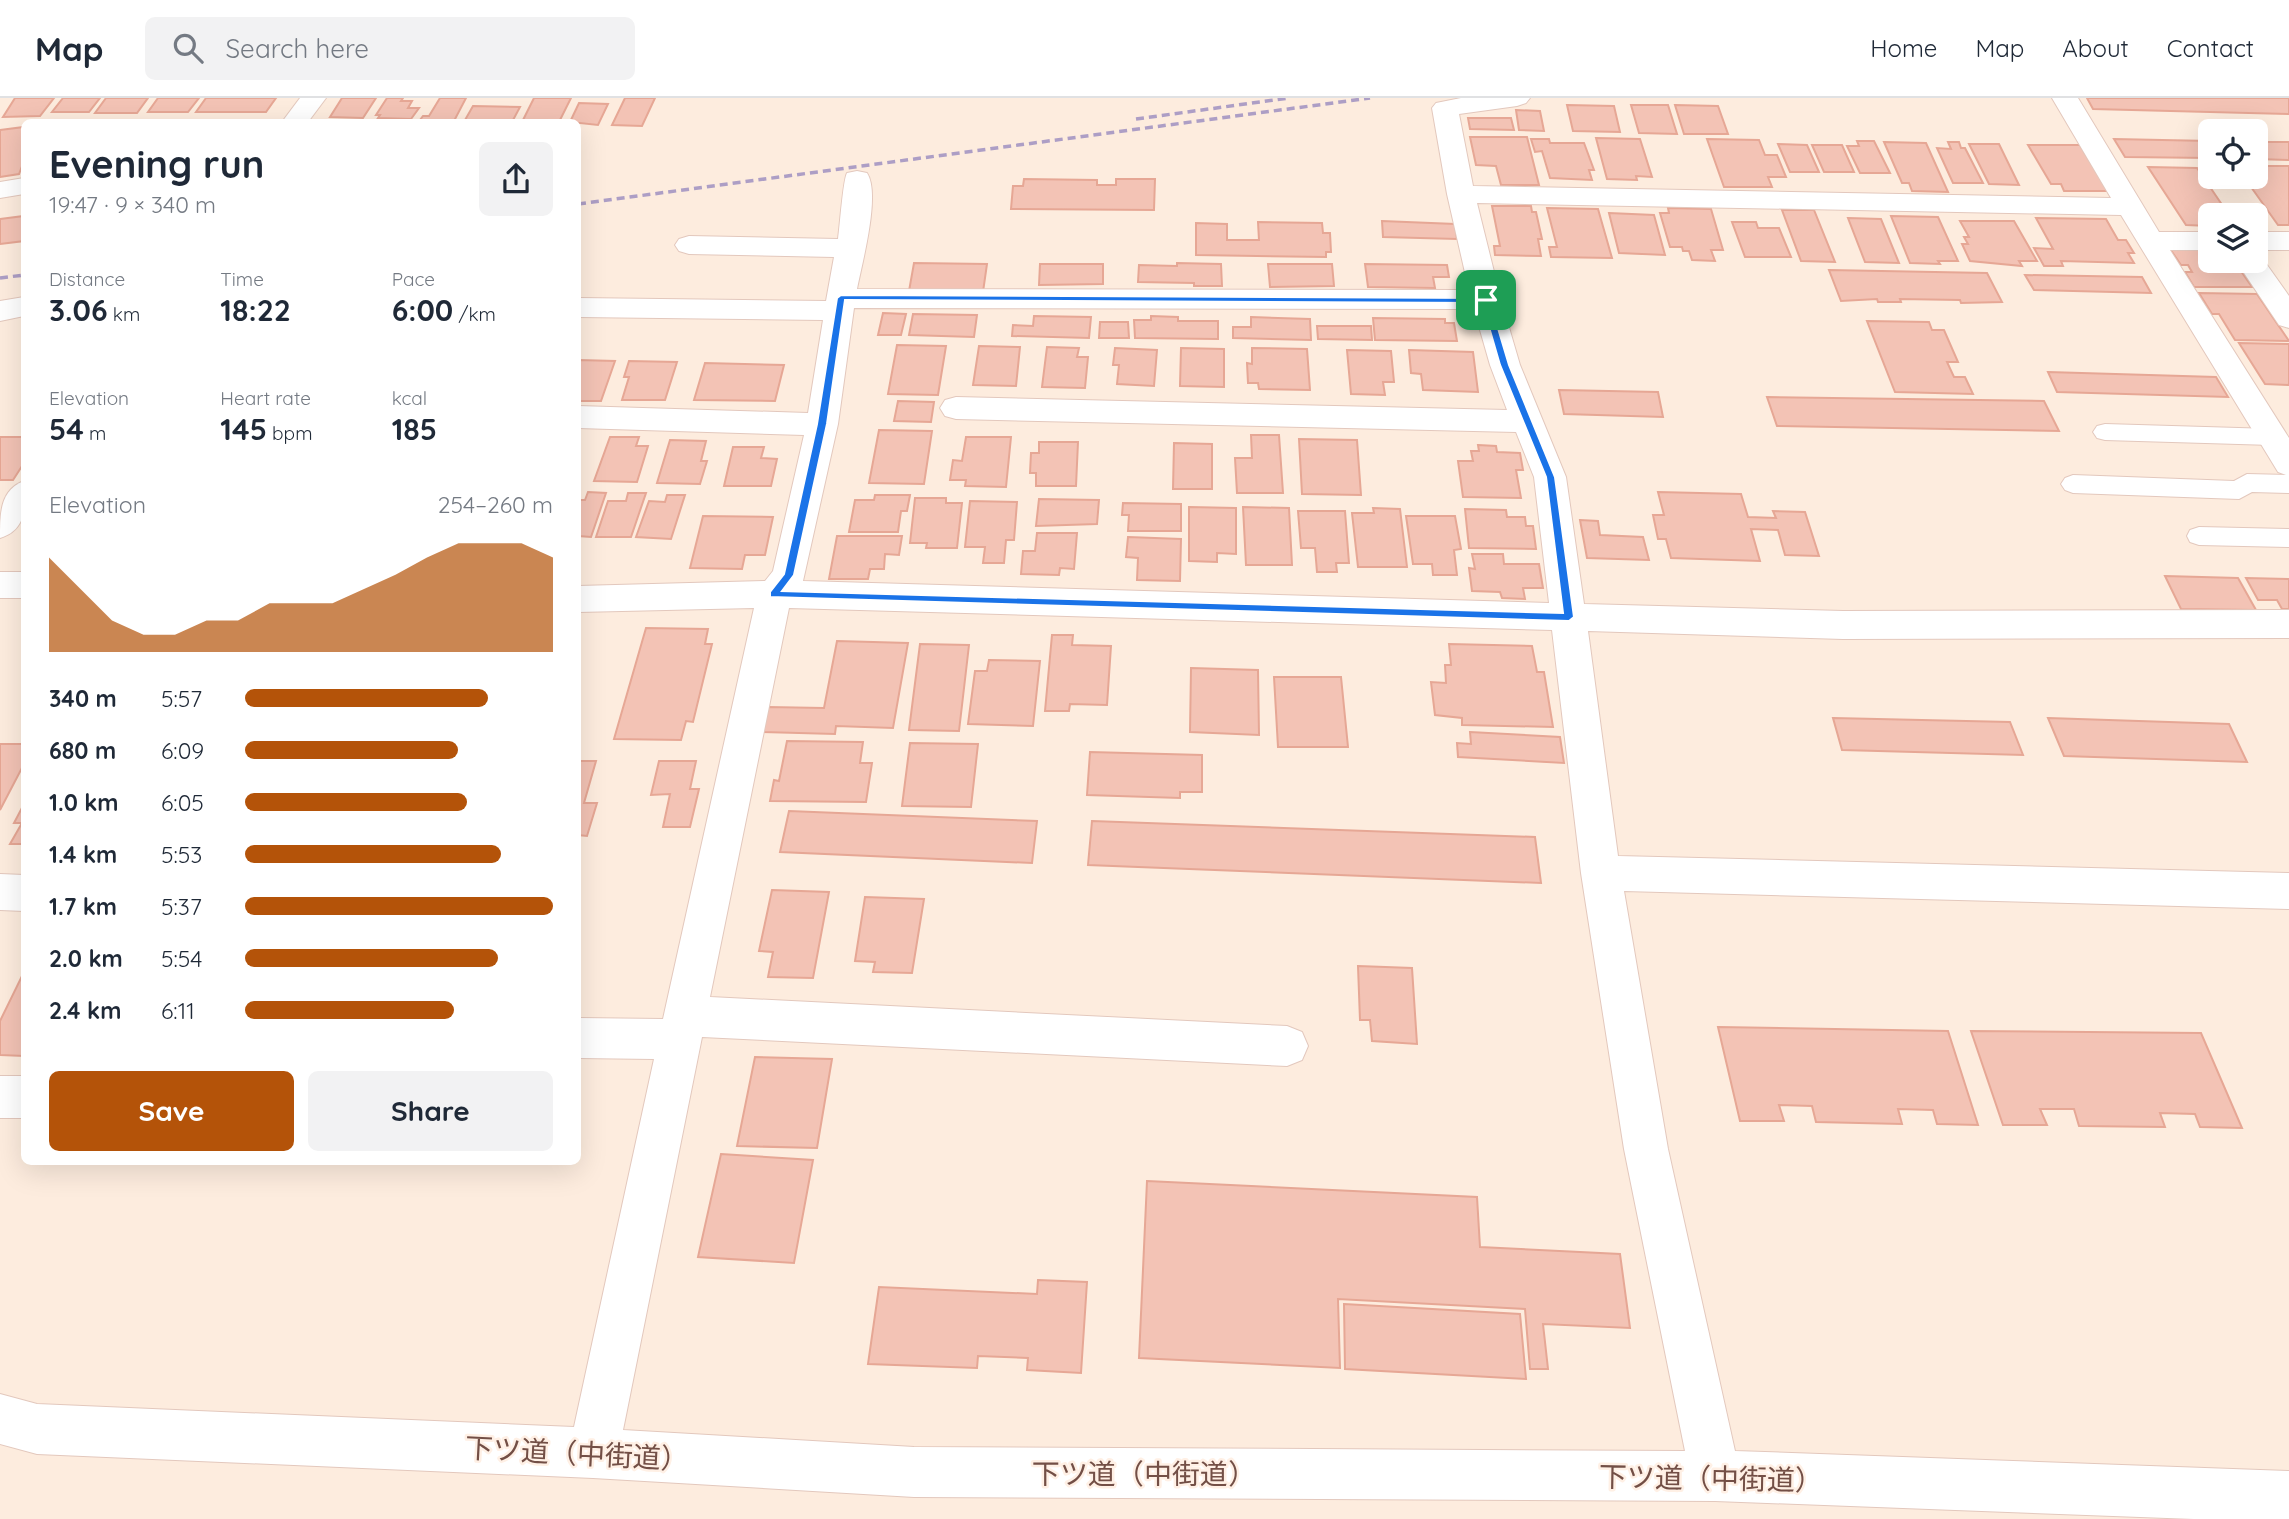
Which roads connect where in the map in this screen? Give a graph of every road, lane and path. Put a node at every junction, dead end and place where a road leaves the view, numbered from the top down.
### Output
1 (313, 98) edge
2 (1517, 98) edge
3 (2064, 98) edge
4 (297, 119) edge
5 (857, 179) dead end
6 (21, 186) edge
7 (0, 190) edge
8 (1461, 194) junction
9 (2129, 207) junction
10 (2150, 241) junction
11 (2198, 241) edge
12 (2268, 241) edge
13 (2289, 241) edge
14 (689, 245) dead end
15 (850, 248) junction
16 (2258, 273) edge
17 (1486, 300) junction
18 (840, 304) junction
19 (581, 307) edge
20 (21, 308) edge
21 (0, 311) edge
22 (2289, 318) edge
23 (956, 408) dead end
24 (581, 417) edge
25 (1527, 421) junction
26 (822, 424) junction
27 (2105, 432) dead end
28 (2272, 437) junction
29 (2289, 464) edge
30 (2073, 484) dead end
31 (2289, 484) edge
32 (21, 497) edge
33 (0, 526) edge
34 (2199, 536) dead end
35 (2289, 538) edge
36 (0, 585) edge
37 (21, 586) edge
38 (774, 594) junction
39 (581, 599) edge
40 (1569, 617) junction
41 (2289, 624) edge
42 (1601, 873) junction
43 (2289, 891) edge
44 (0, 892) edge
45 (21, 893) edge
46 (683, 1028) junction
47 (581, 1038) edge
48 (1287, 1046) dead end
49 (0, 1097) edge
50 (21, 1097) edge
51 (12, 1428) edge
52 (593, 1453) junction
53 (1715, 1476) junction
54 (2289, 1497) edge

1 - 4 street
2 - 8 street
3 - 9 street
5 - 15 street
6 - 7 street
8 - 9 street
8 - 17 street
9 - 10 street
10 - 11 street
10 - 28 street
12 - 13 street
14 - 15 street
15 - 18 street
16 - 22 street
17 - 18 street
17 - 25 street
18 - 19 street
18 - 26 street
20 - 21 street
23 - 25 street
24 - 26 street
25 - 40 street
26 - 38 street
27 - 28 lane
28 - 29 street
30 - 31 lane
32 - 33 street
34 - 35 lane
36 - 37 street
38 - 39 street
38 - 40 street
38 - 46 street
40 - 41 street
40 - 42 street
42 - 43 street
42 - 53 street
44 - 45 street
46 - 47 street
46 - 48 street
46 - 52 street
49 - 50 street
51 - 52 street, 下ツ道（中街道）
52 - 53 street, 下ツ道（中街道）
53 - 54 street, 下ツ道（中街道）

